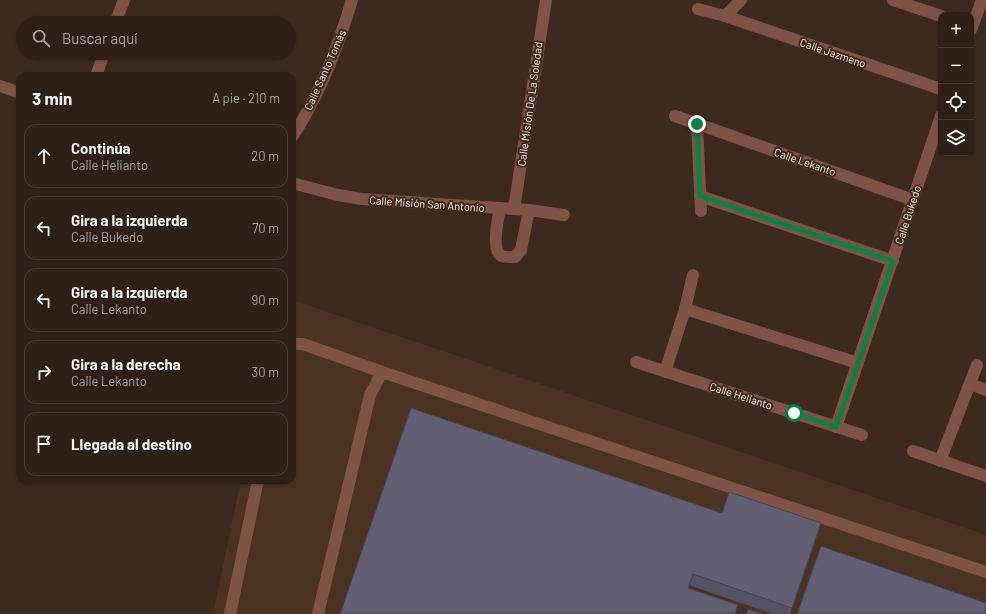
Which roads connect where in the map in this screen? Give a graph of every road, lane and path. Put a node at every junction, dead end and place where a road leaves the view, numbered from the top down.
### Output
1 (124, 0) edge
2 (352, 0) edge
3 (546, 0) edge
4 (741, 0) edge
5 (893, 0) edge
6 (982, 0) edge
7 (698, 9) dead end
8 (938, 15) edge
9 (118, 16) edge
10 (725, 16) junction
11 (974, 20) edge
12 (102, 60) edge
13 (97, 72) edge
14 (0, 86) edge
15 (938, 88) edge
16 (16, 92) edge
17 (675, 116) dead end
18 (940, 120) edge
19 (697, 124) junction
20 (296, 130) edge
21 (296, 184) edge
22 (700, 196) junction
23 (913, 200) junction
24 (500, 208) junction
25 (514, 209) junction
26 (529, 210) junction
27 (701, 211) dead end
28 (564, 215) dead end
29 (893, 261) junction
30 (693, 275) dead end
31 (685, 309) junction
32 (296, 344) edge
33 (636, 362) dead end
34 (858, 363) junction
35 (977, 365) dead end
36 (382, 372) junction
37 (665, 372) junction
38 (970, 384) junction
39 (986, 390) edge
40 (836, 427) junction
41 (862, 436) dead end
42 (912, 451) dead end
43 (940, 461) junction
44 (986, 476) edge
45 (257, 484) edge
46 (986, 572) edge
47 (230, 614) edge
48 (318, 614) edge

1 - 9 street
2 - 20 street, Calle Santo Tomás
3 - 25 street, Calle Misión De La Soledad
4 - 10 street
5 - 8 street
6 - 11 street
7 - 10 street, Calle Jazmeno
10 - 15 street, Calle Jazmeno
12 - 13 street
14 - 16 street
17 - 19 street, Calle Lekanto
18 - 23 street, Calle Bukedo
19 - 22 street
19 - 23 street, Calle Lekanto
21 - 24 street, Calle Misión San Antonio
22 - 27 street
22 - 29 street
23 - 29 street, Calle Bukedo
24 - 25 street, Calle Misión San Antonio
24 - 26 street
25 - 26 street, Calle Misión San Antonio
26 - 28 street, Calle Misión San Antonio
29 - 34 street, Calle Bukedo
30 - 31 street
31 - 34 street
31 - 37 street
32 - 36 street
33 - 37 street, Calle Helianto
34 - 40 street, Calle Bukedo
35 - 38 street
36 - 46 street
36 - 48 street
37 - 40 street, Calle Helianto
38 - 39 street
38 - 43 street
40 - 41 street, Calle Helianto
42 - 43 street
43 - 44 street
45 - 47 street

